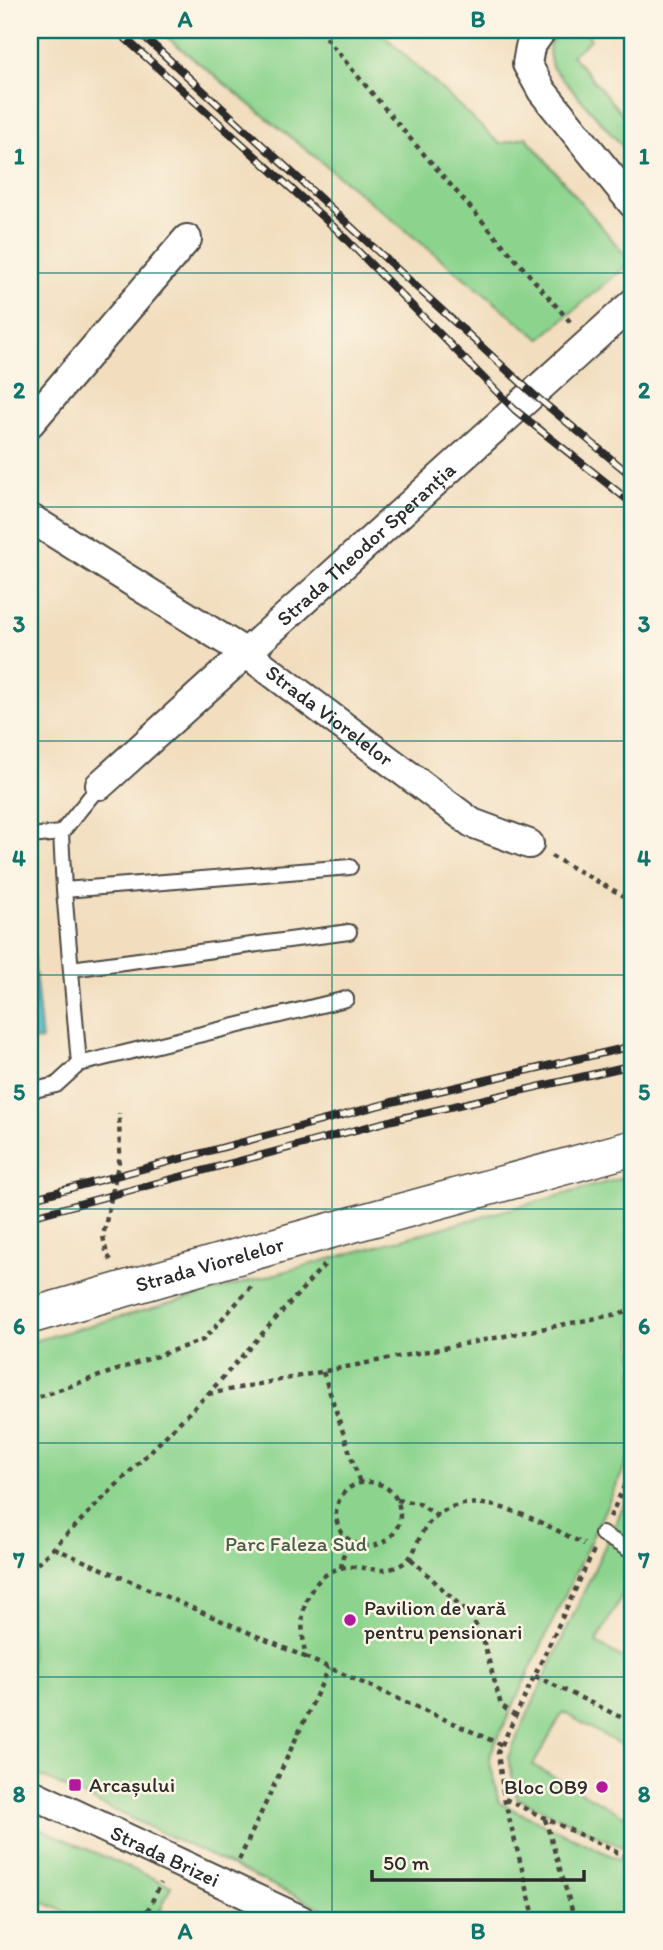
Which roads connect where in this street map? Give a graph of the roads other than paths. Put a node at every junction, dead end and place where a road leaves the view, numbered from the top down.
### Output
1 (542, 30) edge
2 (633, 204) edge
3 (187, 239) dead end
4 (633, 303) edge
5 (30, 423) edge
6 (30, 518) edge
7 (246, 653) junction
8 (100, 785) joint
9 (61, 833) junction
10 (30, 836) edge
11 (529, 844) road end
12 (350, 867) dead end
13 (64, 890) junction
14 (349, 932) dead end
15 (71, 969) junction
16 (346, 999) dead end
17 (79, 1064) junction
18 (30, 1091) edge
19 (633, 1148) edge
20 (30, 1316) edge
21 (602, 1534) road end
22 (633, 1552) edge
23 (30, 1793) edge
24 (301, 1920) edge

1 - 2 street
3 - 5 street
4 - 7 street, Strada Theodor Speranția
6 - 7 street, Strada Viorelelor
7 - 8 street, Strada Theodor Speranția
7 - 11 street, Strada Viorelelor
8 - 9 lane
9 - 10 lane
9 - 13 lane
12 - 13 lane
13 - 15 lane
14 - 15 lane
15 - 17 lane
16 - 17 lane
17 - 18 lane
19 - 20 street, Strada Viorelelor
21 - 22 lane
23 - 24 street, Strada Brizei

